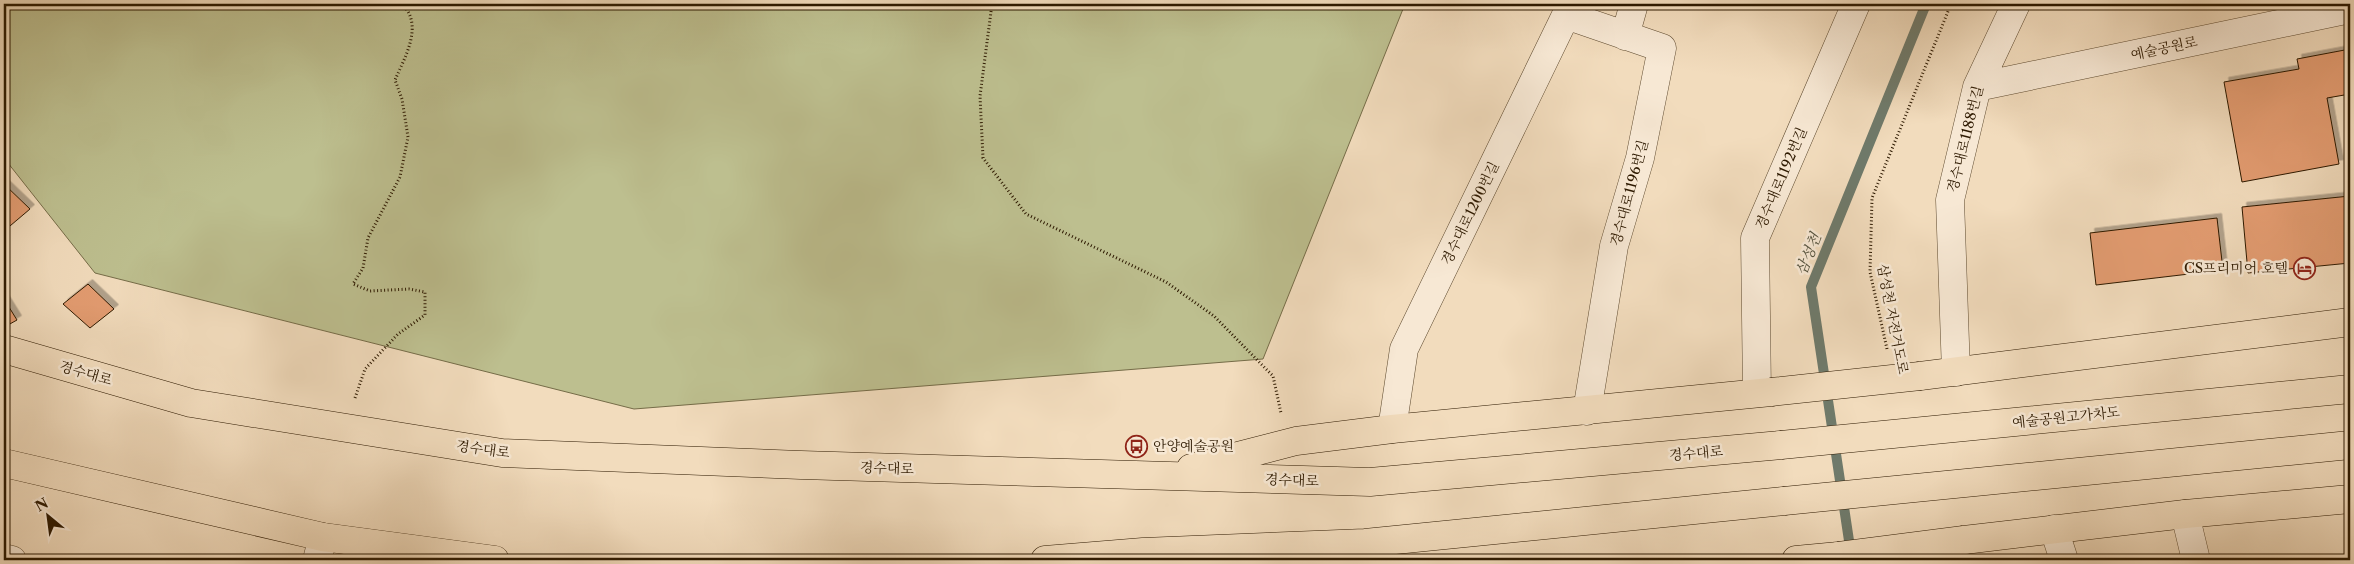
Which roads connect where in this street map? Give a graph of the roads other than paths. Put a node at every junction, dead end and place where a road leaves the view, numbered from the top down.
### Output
1 (1634, 4) edge
2 (1856, 4) edge
3 (2016, 4) edge
4 (1567, 9) edge
5 (2350, 9) edge
6 (1624, 36) junction
7 (1977, 87) junction
8 (2350, 322) edge
9 (4, 349) edge
10 (1956, 372) junction
11 (2350, 389) edge
12 (1764, 392) junction
13 (1586, 411) junction
14 (1392, 429) junction
15 (1781, 445) joint
16 (2350, 445) edge
17 (4, 464) edge
18 (1161, 476) junction
19 (2350, 499) edge
20 (2185, 514) junction
21 (2054, 529) junction
22 (320, 549) edge
23 (4, 558) edge
24 (12, 560) edge
25 (495, 560) edge
26 (1045, 560) edge
27 (1796, 560) edge
28 (2064, 560) edge
29 (2196, 560) edge

1 - 6 street
2 - 12 street, 경수대로1192번길
3 - 7 street, 경수대로1188번길
4 - 6 street
4 - 14 street, 경수대로1200번길
5 - 7 street, 예술공원로
6 - 13 street, 경수대로1196번길
7 - 10 street, 경수대로1188번길
8 - 10 main road
9 - 18 main road, 경수대로
10 - 12 main road, bridge
11 - 15 main road, 예술공원고가차도, bridge
12 - 13 main road
13 - 14 main road
14 - 18 main road
15 - 18 main road, 경수대로
16 - 26 main road, bridge
17 - 22 main road
19 - 20 main road
20 - 21 main road
20 - 29 street
21 - 27 main road, bridge
21 - 28 street
22 - 25 main road
23 - 24 street

